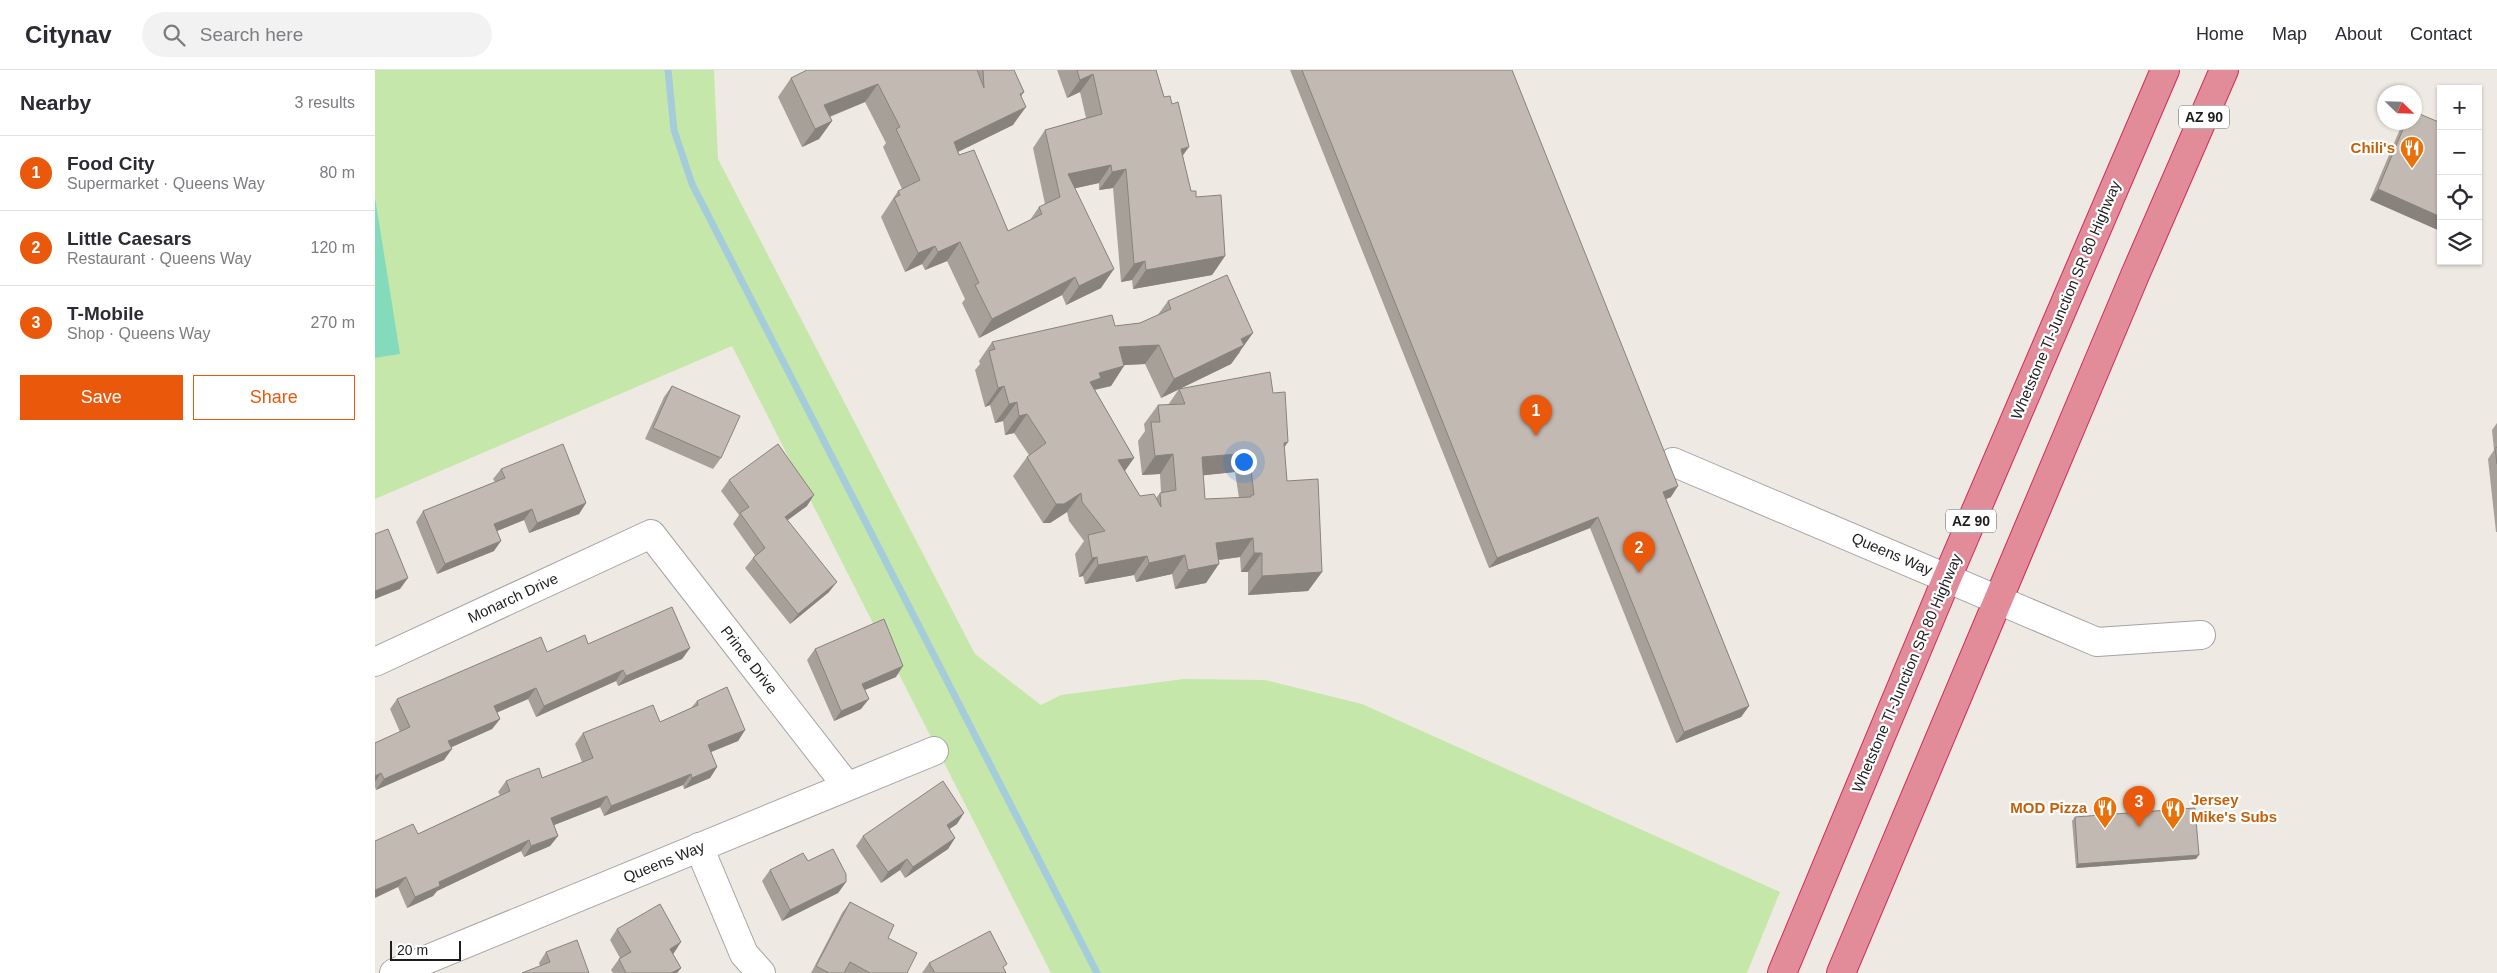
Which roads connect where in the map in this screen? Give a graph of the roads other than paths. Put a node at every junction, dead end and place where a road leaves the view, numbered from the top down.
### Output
1 (2165, 70) edge
2 (2224, 70) edge
3 (1673, 462) dead end
4 (651, 534) joint
5 (1947, 578) junction
6 (1999, 600) junction
7 (2201, 635) dead end
8 (375, 662) edge
9 (933, 751) dead end
10 (847, 785) junction
11 (699, 847) junction
12 (394, 973) edge
13 (761, 973) edge
14 (1782, 973) edge
15 (1841, 973) edge

1 - 5 highway, Whetstone TI-Junction SR 80 Highway / AZ 90
2 - 6 highway, AZ 90
3 - 5 street, Queens Way
4 - 8 street, Monarch Drive
4 - 10 street, Prince Drive
5 - 6 street, Queens Way
5 - 14 highway, Whetstone TI-Junction SR 80 Highway / AZ 90
6 - 7 street, Queens Way
6 - 15 highway, AZ 90
9 - 10 street, Queens Way
10 - 11 street, Queens Way
11 - 12 street, Queens Way
11 - 13 street

